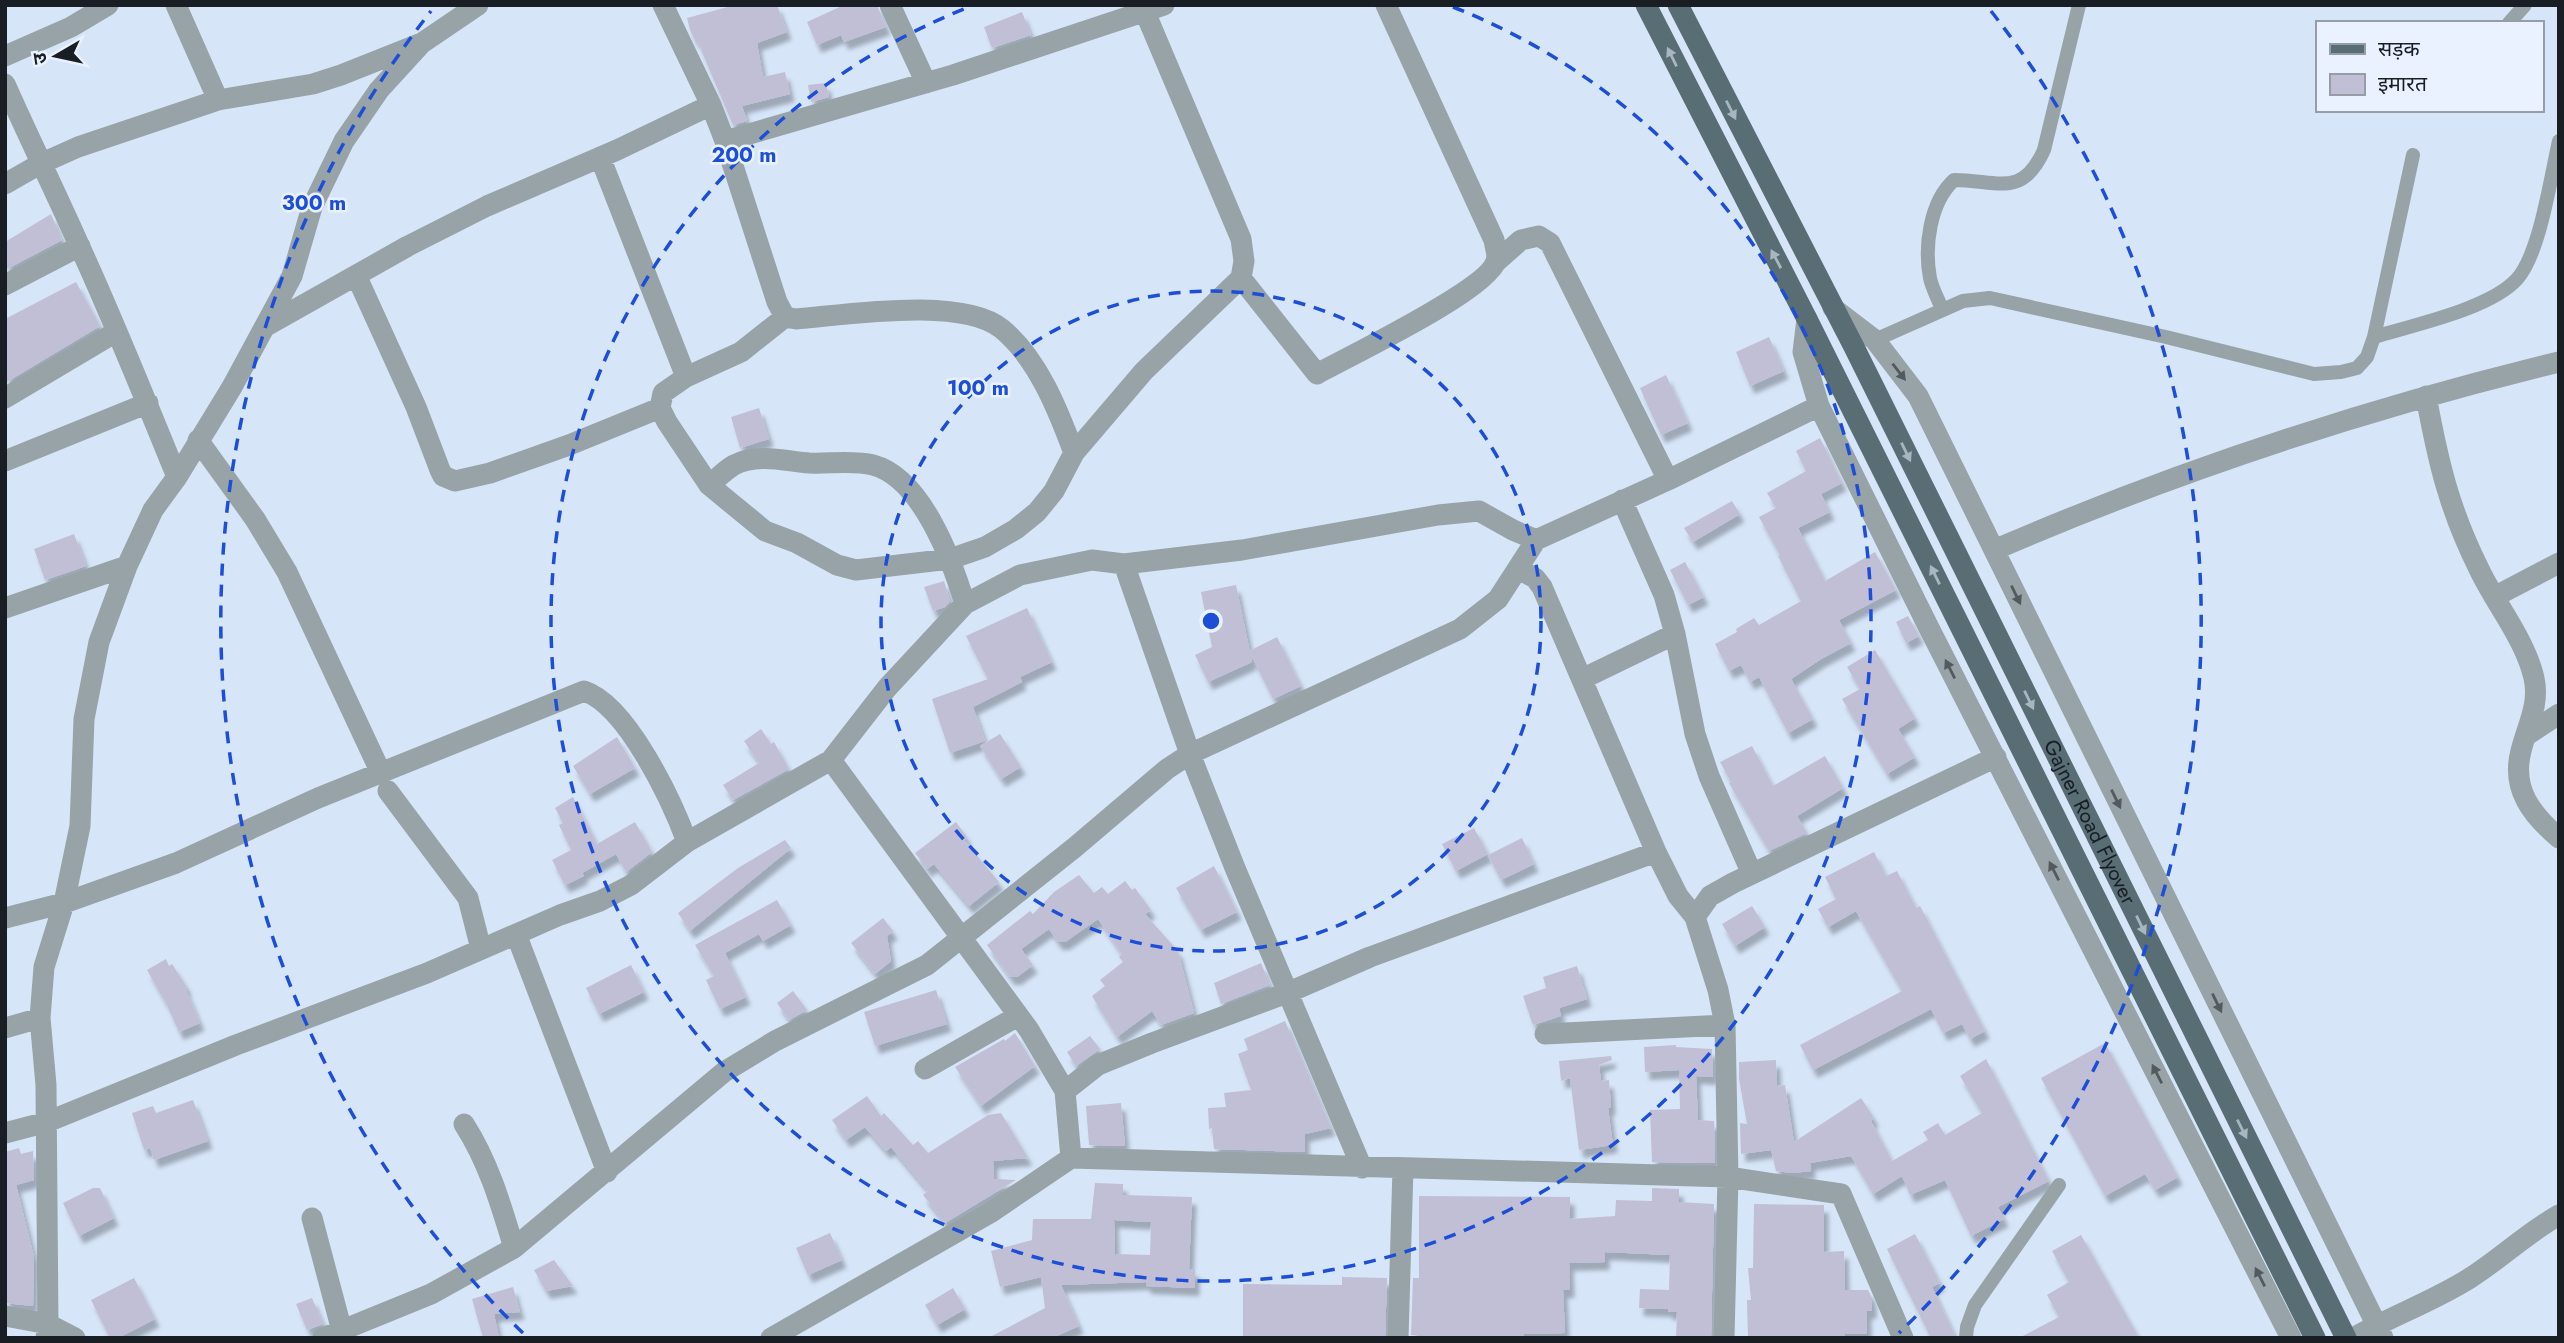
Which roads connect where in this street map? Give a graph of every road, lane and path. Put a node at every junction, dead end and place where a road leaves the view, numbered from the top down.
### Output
1 (108, 5) edge
2 (176, 5) edge
3 (478, 5) edge
4 (663, 5) edge
5 (890, 5) edge
6 (1386, 5) edge
7 (1646, 5) edge
8 (1678, 5) edge
9 (2079, 5) edge
10 (2525, 5) edge
11 (1141, 10) edge
12 (2511, 21) edge
13 (422, 43) junction
14 (5, 56) edge
15 (926, 83) junction
16 (5, 84) edge
17 (218, 100) junction
18 (711, 105) junction
19 (725, 141) junction
20 (2559, 141) edge
21 (2413, 155) dead end
22 (600, 157) junction
23 (40, 164) junction
24 (5, 184) edge
25 (80, 246) junction
26 (1497, 261) junction
27 (356, 275) junction
28 (1241, 278) junction
29 (5, 285) edge
30 (1833, 308) junction
31 (1942, 309) junction
32 (785, 317) junction
33 (1807, 319) junction
34 (266, 326) junction
35 (116, 332) junction
36 (2374, 337) junction
37 (1875, 340) junction
38 (2558, 362) edge
39 (686, 377) junction
40 (2426, 396) junction
41 (5, 398) edge
42 (148, 403) junction
43 (1819, 406) junction
44 (660, 408) junction
45 (198, 440) junction
46 (1074, 453) junction
47 (5, 461) edge
48 (177, 477) junction
49 (1668, 480) junction
50 (709, 485) junction
51 (1622, 500) junction
52 (1536, 540) junction
53 (1994, 550) junction
54 (950, 559) junction
55 (2559, 563) edge
56 (1124, 564) junction
57 (127, 566) junction
58 (1518, 569) junction
59 (2494, 597) junction
60 (965, 604) junction
61 (5, 608) edge
62 (1675, 634) junction
63 (1582, 679) junction
64 (2559, 714) edge
65 (2527, 735) junction
66 (1190, 754) junction
67 (1996, 757) junction
68 (831, 760) junction
69 (385, 782) junction
70 (2559, 838) edge
71 (687, 842) junction
72 (1656, 852) junction
73 (1752, 874) junction
74 (64, 903) junction
75 (5, 918) edge
76 (1695, 918) junction
77 (516, 934) junction
78 (960, 936) junction
79 (481, 949) junction
80 (1287, 993) junction
81 (1018, 1016) junction
82 (40, 1018) junction
83 (1725, 1025) junction
84 (5, 1028) edge
85 (1545, 1034) dead end
86 (925, 1069) dead end
87 (1065, 1091) junction
88 (47, 1122) junction
89 (464, 1124) dead end
90 (5, 1133) edge
91 (1070, 1158) junction
92 (1362, 1168) junction
93 (1403, 1168) junction
94 (607, 1172) junction
95 (1728, 1177) junction
96 (2059, 1185) dead end
97 (2559, 1215) edge
98 (312, 1218) dead end
99 (514, 1248) junction
100 (5, 1316) edge
101 (47, 1331) edge
102 (2379, 1331) edge
103 (332, 1334) edge
104 (75, 1338) edge
105 (771, 1338) edge
106 (1398, 1338) edge
107 (1724, 1338) edge
108 (1903, 1338) edge
109 (1966, 1338) edge
110 (2291, 1338) edge
111 (2315, 1338) edge
112 (2346, 1338) edge
113 (2353, 1338) edge

1 - 14 street
2 - 17 street
3 - 13 street
4 - 18 street
5 - 15 street
6 - 26 street
33 -> 7 main road, Gajner Road Flyover
8 -> 30 main road, Gajner Road Flyover
9 - 31 lane
10 - 12 lane
11 - 15 street
11 - 28 street
13 - 17 street
13 - 34 street
15 - 19 street
16 - 23 street
17 - 23 street
18 - 19 street
18 - 22 street
19 - 32 street
20 - 36 lane
21 - 36 lane
22 - 27 street
22 - 39 street
23 - 24 street
23 - 25 street
25 - 29 street
25 - 35 street
26 - 28 street
26 - 49 street
27 - 34 street
27 - 44 street
28 - 46 street
30 - 37 street
30 -> 112 main road, Gajner Road Flyover
31 - 36 lane
31 - 37 lane
32 - 39 street
32 - 46 street
33 - 43 street
111 -> 33 main road, Gajner Road Flyover
34 - 45 street
35 - 41 street
35 - 42 street
37 -> 53 street
38 - 40 street
39 - 44 street
40 - 53 street
40 - 59 street
42 - 47 street
42 - 48 street
43 - 49 street
67 -> 43 street
44 - 50 street
45 - 48 street
45 - 69 street
46 - 54 street
48 - 57 street
49 - 51 street
50 - 54 street
50 - 54 street
51 - 52 street
51 - 62 street
52 - 56 street
52 - 58 street
53 -> 102 street
54 - 60 street
55 - 59 street
56 - 60 street
56 - 66 street
57 - 61 street
57 - 74 street
58 - 63 street
58 - 66 street
59 - 65 street
60 - 68 street
62 - 63 street
62 - 73 street
63 - 72 street
64 - 65 street
65 - 70 street
66 - 78 street
66 - 80 street
67 - 73 street
110 -> 67 street
68 - 71 street
68 - 78 street
69 - 71 street
69 - 74 street
69 - 79 street
71 - 77 street
72 - 76 street
72 - 80 street
73 - 76 street
74 - 75 street
74 - 82 street
76 - 83 street
77 - 79 street
77 - 94 street
78 - 81 street
78 - 94 street
79 - 88 street
80 - 87 street
80 - 92 street
81 - 86 street
81 - 87 street
82 - 84 street
82 - 88 street
83 - 85 street
83 - 95 street
87 - 91 street
88 - 90 street
88 - 101 street
89 - 99 street
91 - 92 street
91 - 105 street
92 - 93 street
93 - 95 street
93 - 106 street
94 - 99 street
95 - 107 street
95 - 108 street
96 - 109 lane
97 - 102 street
98 - 103 street
99 - 103 street
100 - 101 street
101 - 104 street
102 - 113 street

